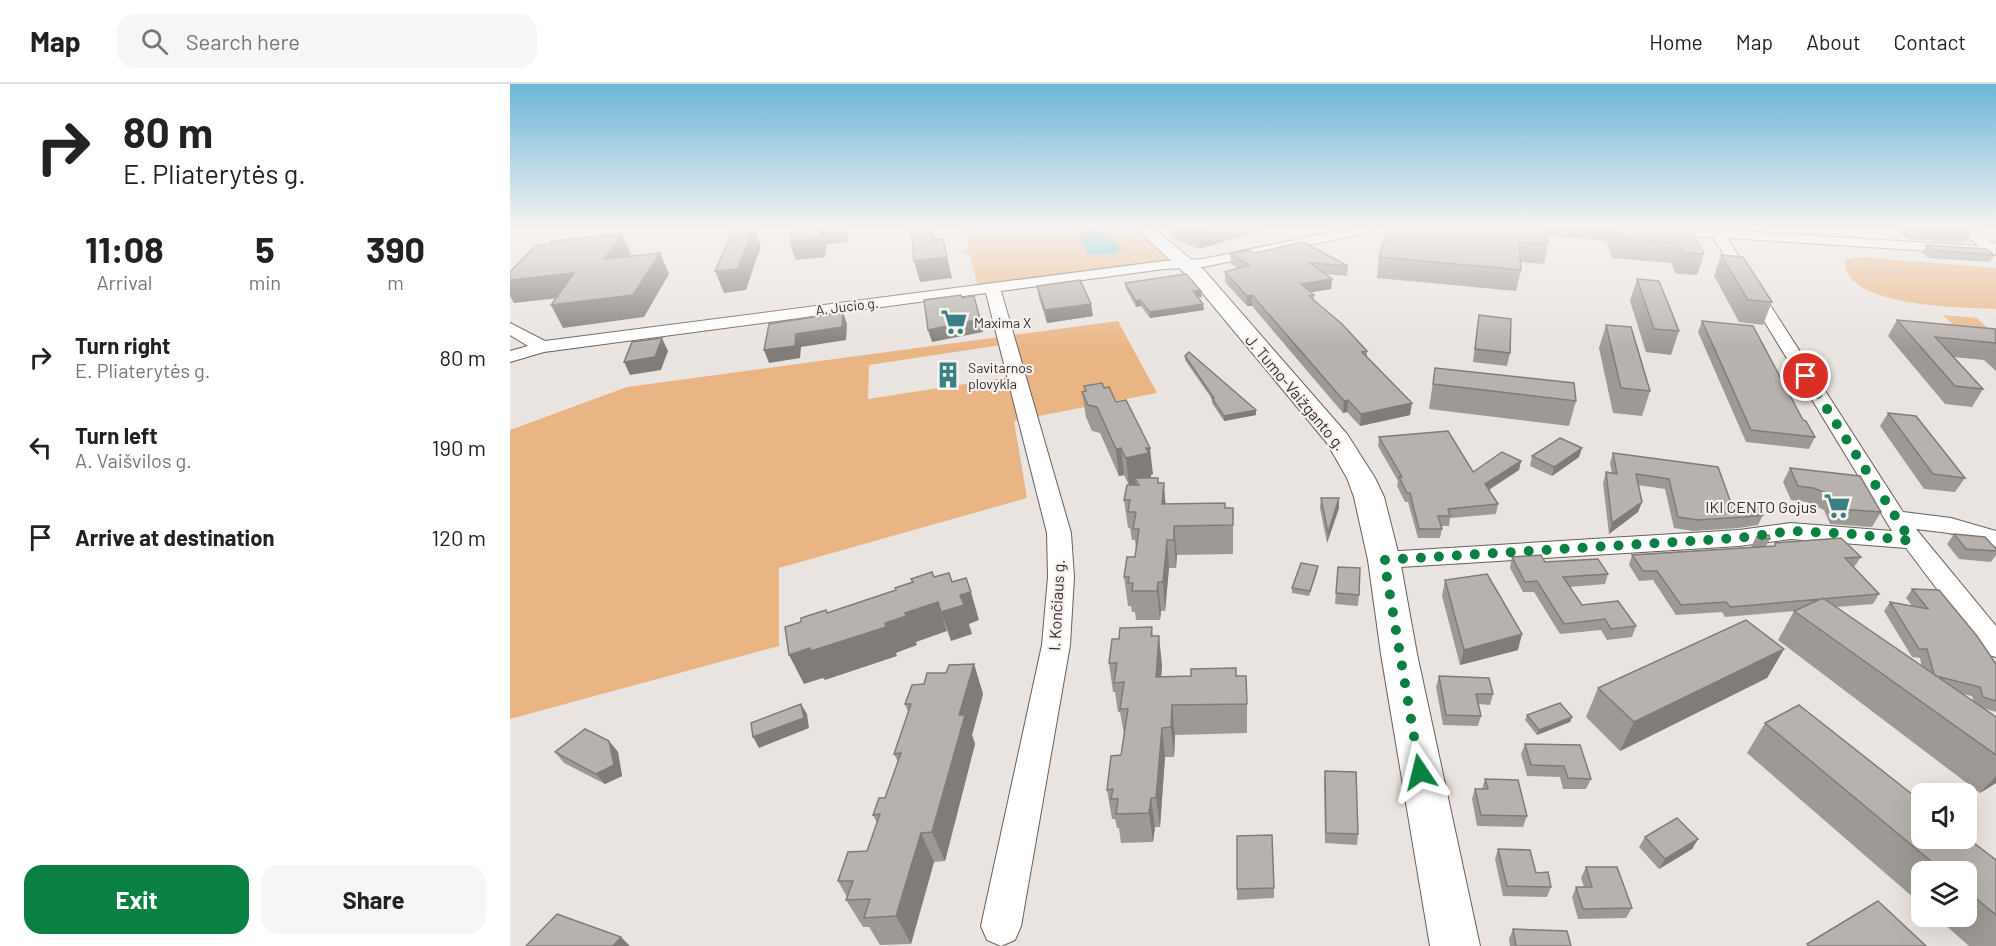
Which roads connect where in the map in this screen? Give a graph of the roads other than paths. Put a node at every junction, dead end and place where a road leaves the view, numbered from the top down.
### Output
1 (1152, 268) edge
2 (1190, 268) edge
3 (1739, 268) edge
4 (992, 288) junction
5 (510, 328) edge
6 (542, 346) junction
7 (510, 357) edge
8 (1895, 518) junction
9 (1996, 538) edge
10 (1911, 541) junction
11 (1384, 560) junction
12 (1996, 646) edge
13 (1000, 926) dead end
14 (1455, 946) edge

1 - 4 street, A. Jucio g.
2 - 11 main road, J. Tumo-Vaižganto g.
3 - 8 street
4 - 6 street, A. Jucio g.
4 - 13 street, I. Končiaus g.
5 - 6 street
6 - 7 street, A. Jucio g.
8 - 9 street
8 - 10 street
10 - 11 street
10 - 12 street
11 - 14 main road, J. Tumo-Vaižganto g.

